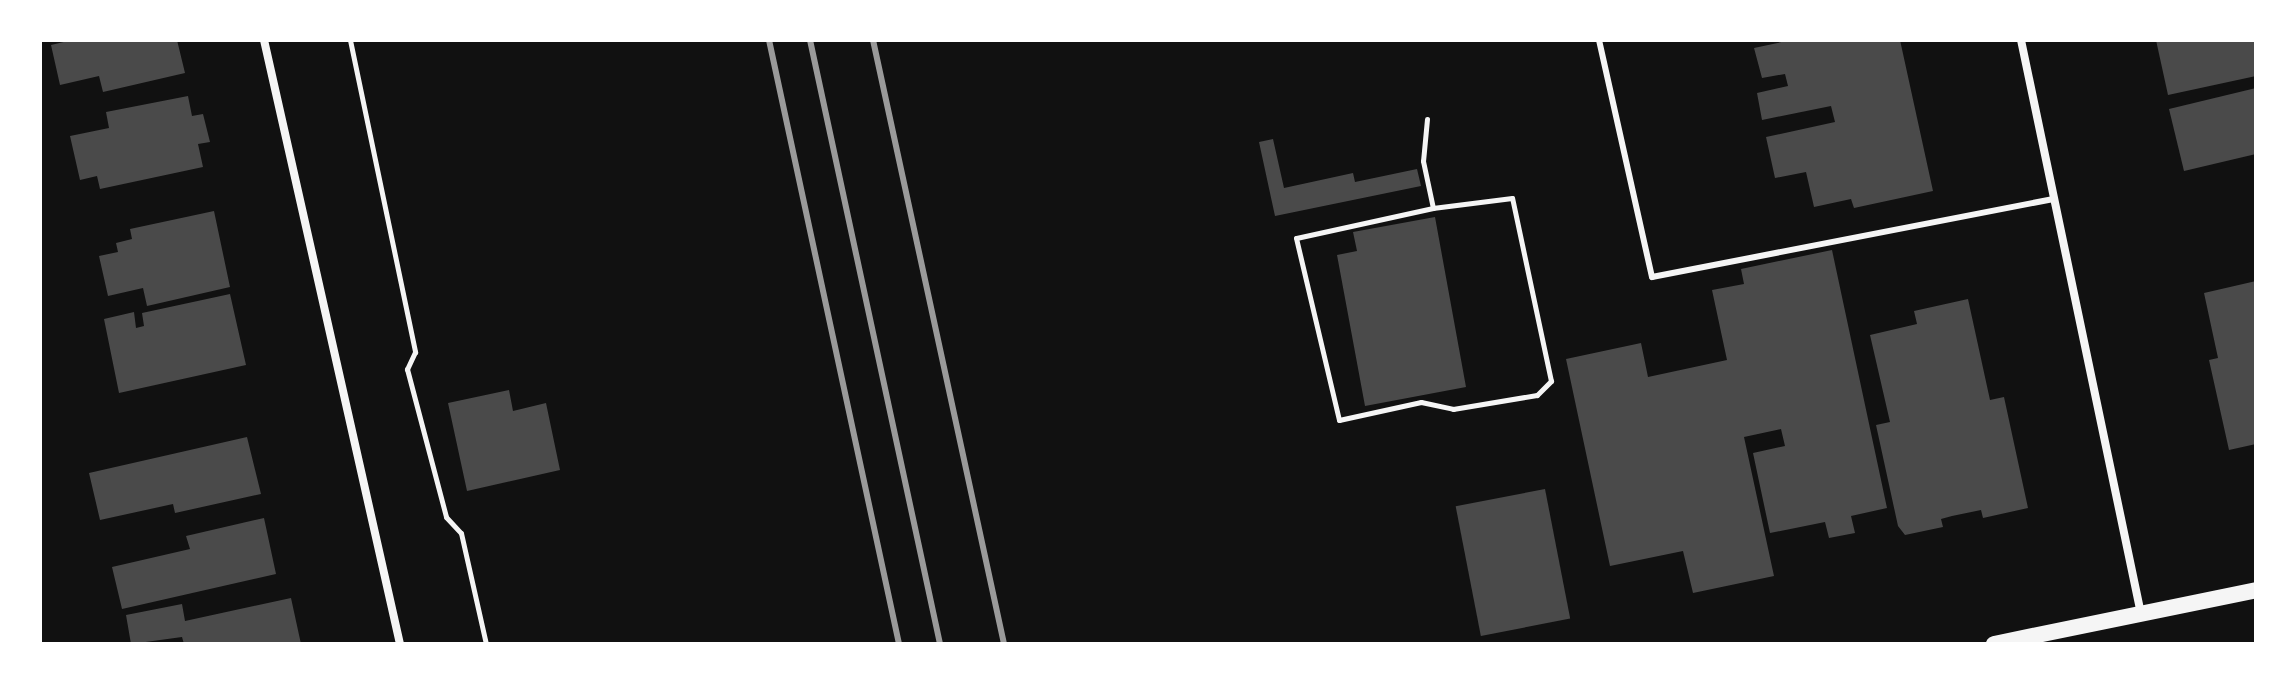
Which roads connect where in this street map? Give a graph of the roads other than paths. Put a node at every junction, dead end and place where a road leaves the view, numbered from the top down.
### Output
1 (264, 40) edge
2 (1599, 40) edge
3 (2021, 40) edge
4 (2054, 199) junction
5 (2256, 590) edge
6 (2141, 614) junction
7 (400, 644) edge
8 (1994, 644) edge

1 - 7 street
2 - 4 lane
3 - 4 street
4 - 6 street
5 - 6 main road
6 - 8 main road

